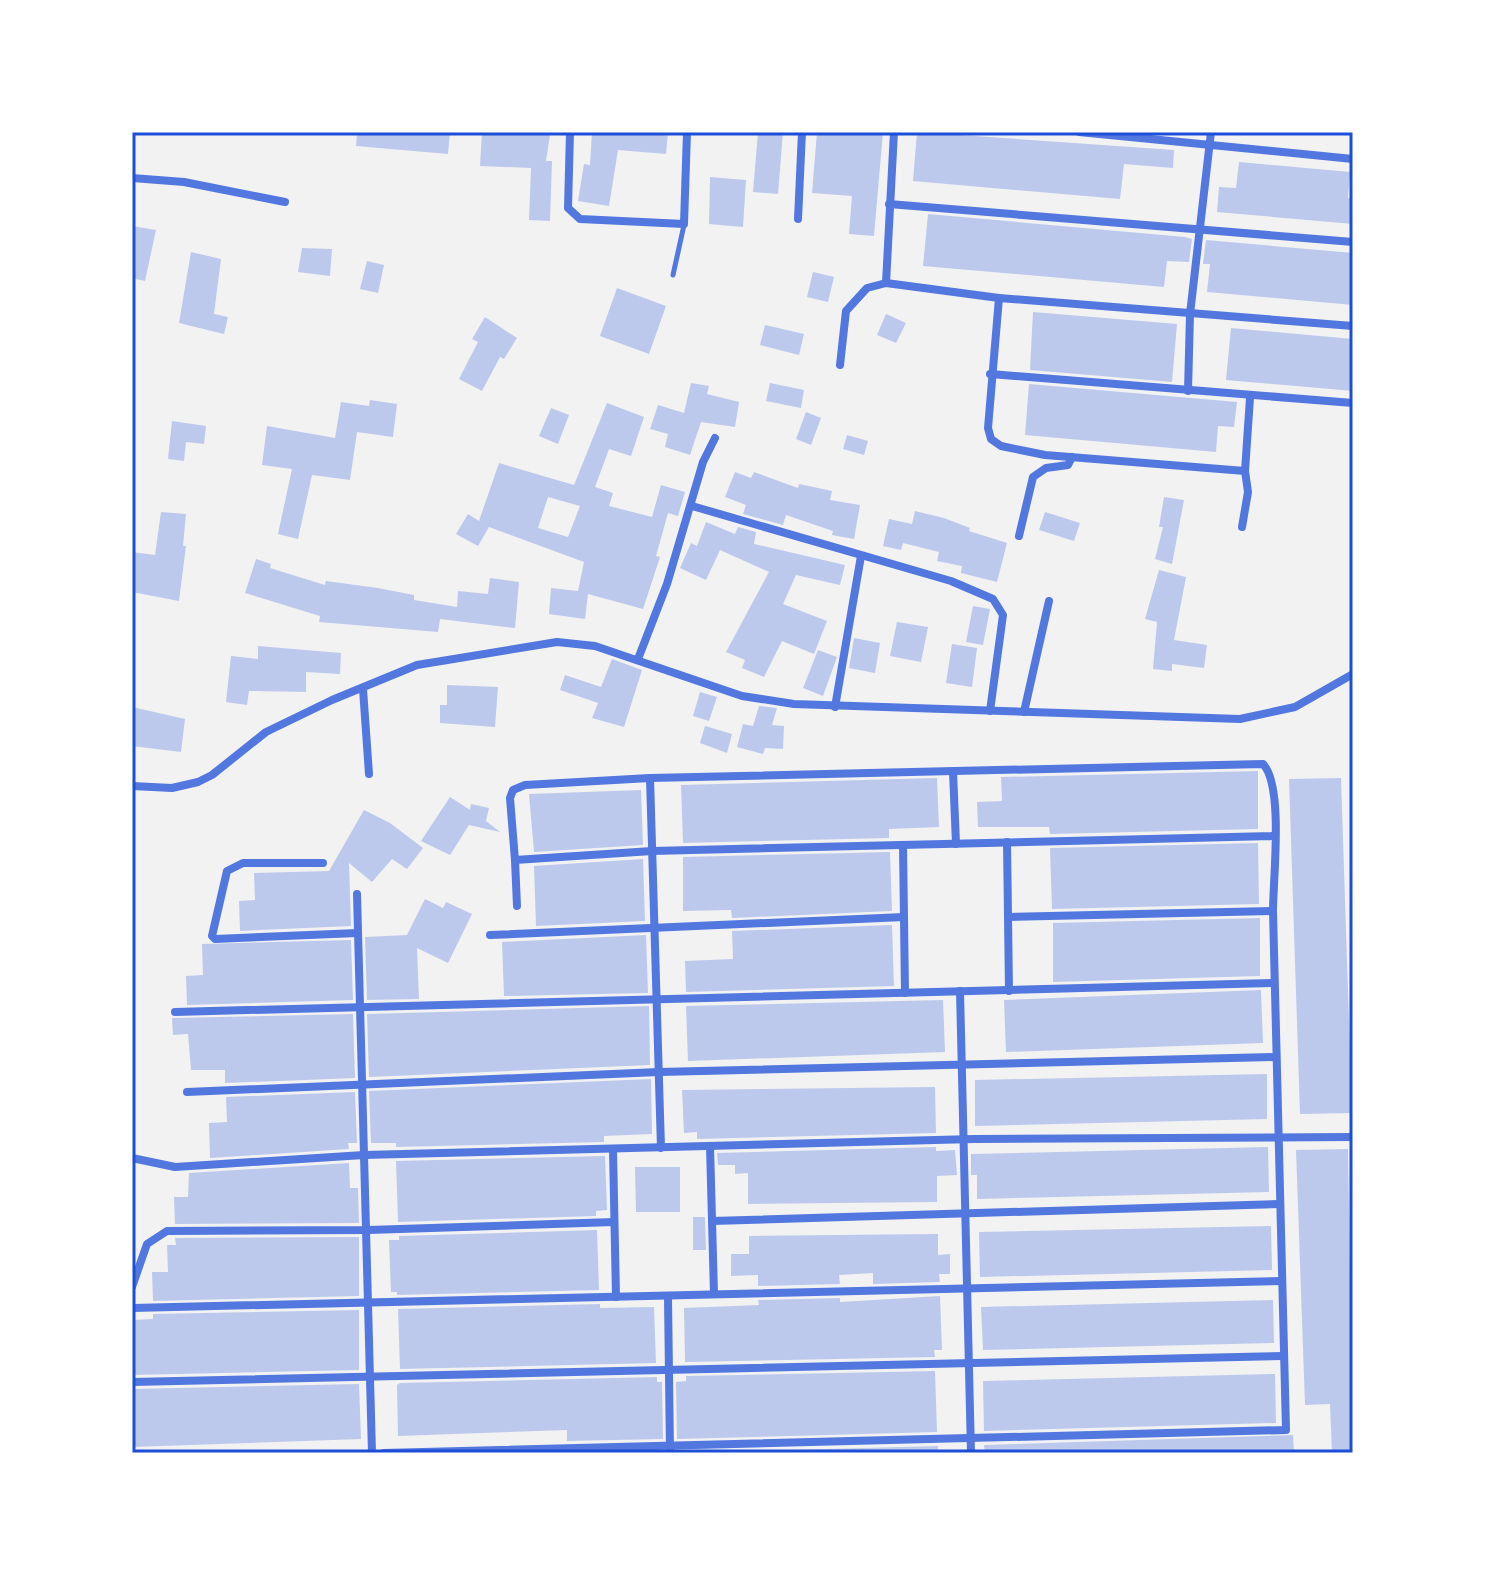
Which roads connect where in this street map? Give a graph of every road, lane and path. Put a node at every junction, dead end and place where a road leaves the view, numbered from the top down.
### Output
1 (570, 132) edge
2 (687, 132) edge
3 (802, 132) edge
4 (894, 132) edge
5 (1079, 132) edge
6 (1211, 132) edge
7 (1210, 144) junction
8 (1353, 159) edge
9 (132, 178) edge
10 (285, 202) dead end
11 (889, 204) junction
12 (798, 219) dead end
13 (684, 224) junction
14 (1200, 231) junction
15 (1353, 242) edge
16 (673, 275) dead end
17 (886, 283) junction
18 (999, 298) junction
19 (1190, 314) junction
20 (1353, 326) edge
21 (840, 365) dead end
22 (990, 374) junction
23 (1188, 391) junction
24 (1250, 398) junction
25 (1353, 403) edge
26 (715, 438) dead end
27 (1072, 457) junction
28 (1245, 471) junction
29 (692, 506) junction
30 (1242, 527) dead end
31 (1019, 536) dead end
32 (861, 556) junction
33 (1049, 601) dead end
34 (638, 659) junction
35 (1353, 674) edge
36 (363, 689) junction
37 (835, 707) junction
38 (990, 711) junction
39 (1024, 712) junction
40 (953, 771) junction
41 (369, 774) dead end
42 (650, 778) junction
43 (132, 786) edge
44 (1274, 836) junction
45 (1007, 842) junction
46 (956, 844) junction
47 (903, 845) junction
48 (652, 851) junction
49 (515, 860) junction
50 (323, 863) dead end
51 (357, 894) dead end
52 (517, 906) dead end
53 (1273, 911) junction
54 (904, 917) junction
55 (1008, 917) junction
56 (655, 928) junction
57 (358, 933) junction
58 (490, 935) dead end
59 (1274, 983) junction
60 (960, 991) junction
61 (1009, 991) junction
62 (905, 993) junction
63 (656, 1000) junction
64 (360, 1008) junction
65 (175, 1012) dead end
66 (1276, 1057) junction
67 (962, 1064) junction
68 (659, 1072) junction
69 (365, 1082) junction
70 (187, 1092) dead end
71 (1280, 1136) junction
72 (1353, 1137) edge
73 (964, 1140) junction
74 (710, 1146) junction
75 (661, 1148) junction
76 (613, 1149) junction
77 (364, 1155) junction
78 (132, 1158) edge
79 (1280, 1204) junction
80 (965, 1212) junction
81 (712, 1221) junction
82 (614, 1222) junction
83 (368, 1230) junction
84 (1282, 1281) junction
85 (132, 1287) edge
86 (967, 1288) junction
87 (714, 1294) junction
88 (616, 1297) junction
89 (668, 1297) junction
90 (368, 1303) junction
91 (132, 1308) edge
92 (1284, 1356) junction
93 (969, 1363) junction
94 (669, 1370) junction
95 (370, 1377) junction
96 (132, 1382) edge
97 (971, 1437) junction
98 (670, 1450) edge
99 (372, 1453) edge
100 (384, 1453) edge
101 (971, 1453) edge

1 - 13 street
2 - 13 street
3 - 12 street
4 - 11 street
5 - 7 street
6 - 7 street
7 - 8 street
7 - 14 street
9 - 10 street
11 - 14 street
11 - 17 street
13 - 16 lane
14 - 15 street
14 - 19 street
17 - 18 street
17 - 21 street
18 - 19 street
18 - 22 street
19 - 20 street
19 - 23 street
22 - 23 street
22 - 27 street
23 - 24 street
24 - 25 street
24 - 28 street
26 - 29 street
27 - 28 street
27 - 31 street
28 - 30 street
29 - 32 street
29 - 34 street
32 - 37 street
32 - 38 street
33 - 39 street
34 - 36 street
34 - 37 street
35 - 39 street
36 - 41 street
36 - 43 street
37 - 38 street
38 - 39 street
40 - 42 street
40 - 44 street
40 - 46 street
42 - 48 street
42 - 49 street
44 - 45 street
44 - 53 street
45 - 46 street
45 - 55 street
46 - 47 street
47 - 48 street
47 - 54 street
48 - 49 street
48 - 56 street
49 - 52 street
50 - 57 street
51 - 57 street
53 - 55 street
53 - 59 street
54 - 56 street
54 - 62 street
55 - 61 street
56 - 58 street
56 - 63 street
57 - 64 street
59 - 61 street
59 - 66 street
60 - 61 street
60 - 62 street
60 - 67 street
62 - 63 street
63 - 64 street
63 - 68 street
64 - 65 street
64 - 69 street
66 - 67 street
66 - 71 street
67 - 68 street
67 - 73 street
68 - 69 street
68 - 75 street
69 - 70 street
69 - 77 street
71 - 72 street
71 - 73 street
71 - 79 street
73 - 74 street
73 - 80 street
74 - 75 street
74 - 81 street
75 - 76 street
76 - 77 street
76 - 82 street
77 - 78 street
77 - 83 street
79 - 80 street
79 - 84 street
80 - 81 street
80 - 86 street
81 - 87 street
82 - 83 street
82 - 88 street
83 - 85 street
83 - 90 street
84 - 86 street
84 - 92 street
86 - 87 street
86 - 93 street
87 - 89 street
88 - 89 street
88 - 90 street
89 - 94 street
90 - 91 street
90 - 95 street
92 - 93 street
92 - 97 street
93 - 94 street
93 - 97 street
94 - 95 street
94 - 98 street
95 - 96 street
95 - 99 street
97 - 98 street
97 - 101 street
98 - 100 street

